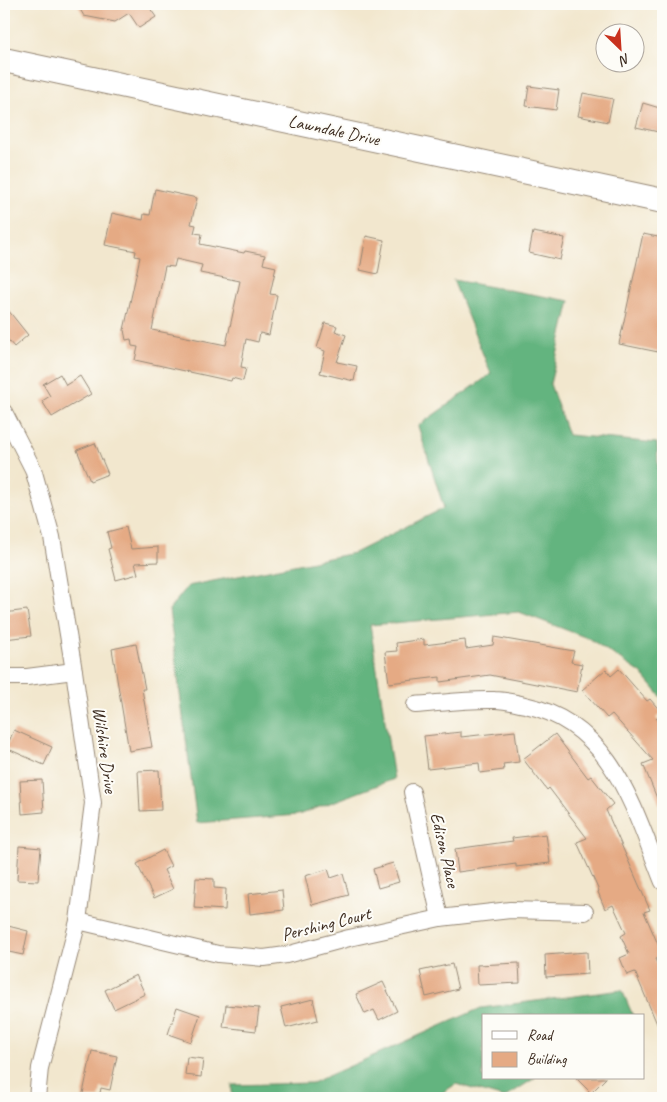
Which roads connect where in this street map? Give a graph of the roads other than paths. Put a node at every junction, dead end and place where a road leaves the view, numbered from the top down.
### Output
1 (4, 60) edge
2 (663, 201) edge
3 (4, 412) edge
4 (74, 671) junction
5 (4, 678) edge
6 (415, 705) dead end
7 (412, 792) dead end
8 (663, 882) edge
9 (585, 912) dead end
10 (440, 918) junction
11 (78, 920) junction
12 (38, 1098) edge

1 - 2 main road, Lawndale Drive
3 - 4 street, Wilshire Drive
4 - 5 street
4 - 11 street, Wilshire Drive
6 - 8 street
7 - 10 street, Edison Place
9 - 10 street, Pershing Court
10 - 11 street, Pershing Court
11 - 12 street, Wilshire Drive

